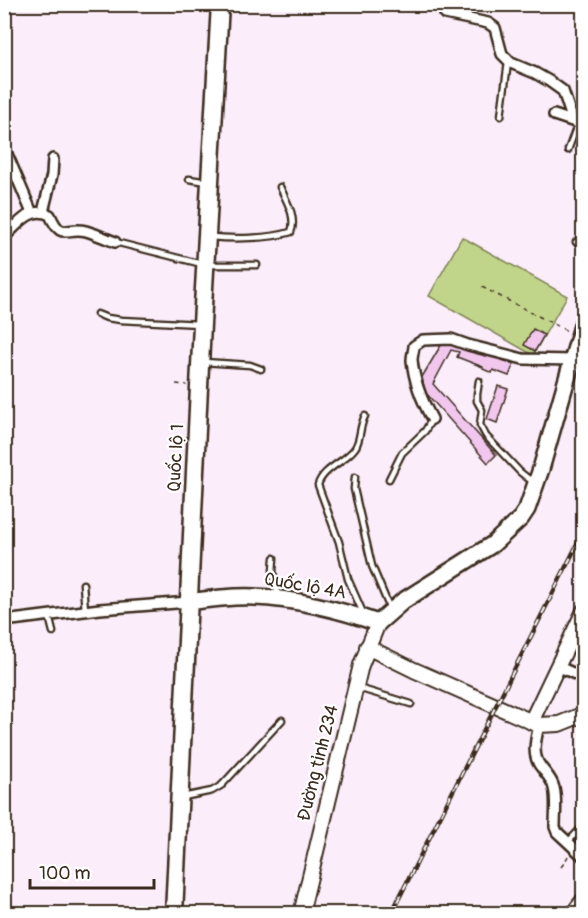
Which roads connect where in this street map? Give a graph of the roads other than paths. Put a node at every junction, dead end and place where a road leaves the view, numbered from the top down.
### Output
1 (220, 4) edge
2 (445, 14) dead end
3 (508, 61) junction
4 (554, 115) dead end
5 (501, 116) dead end
6 (579, 124) edge
7 (584, 134) edge
8 (4, 147) edge
9 (568, 150) dead end
10 (53, 159) dead end
11 (189, 179) dead end
12 (210, 183) junction
13 (280, 187) dead end
14 (43, 212) junction
15 (32, 213) junction
16 (584, 236) edge
17 (4, 237) edge
18 (207, 237) junction
19 (115, 242) joint
20 (576, 242) dead end
21 (206, 265) junction
22 (257, 265) dead end
23 (98, 314) dead end
24 (584, 320) edge
25 (202, 324) junction
26 (573, 360) junction
27 (201, 361) junction
28 (261, 369) dead end
29 (479, 381) dead end
30 (365, 416) dead end
31 (432, 419) joint
32 (355, 477) dead end
33 (389, 479) dead end
34 (536, 484) junction
35 (274, 558) dead end
36 (82, 584) dead end
37 (279, 598) junction
38 (189, 602) junction
39 (584, 610) edge
40 (85, 611) junction
41 (391, 611) junction
42 (49, 616) junction
43 (371, 620) junction
44 (4, 621) edge
45 (53, 632) dead end
46 (367, 647) junction
47 (557, 666) junction
48 (584, 678) edge
49 (355, 687) junction
50 (411, 704) dead end
51 (584, 714) edge
52 (282, 720) dead end
53 (535, 723) junction
54 (180, 798) junction
55 (584, 825) edge
56 (569, 845) junction
57 (584, 857) edge
58 (584, 892) edge
59 (174, 914) edge
60 (301, 914) edge
61 (567, 914) edge

1 - 12 highway, Quốc lộ 1
2 - 3 street
3 - 5 lane
3 - 6 street
4 - 6 street
6 - 7 lane
6 - 9 lane
8 - 15 street
10 - 14 street
11 - 12 lane
12 - 18 highway, Quốc lộ 1
13 - 18 lane
14 - 15 street
14 - 19 street
15 - 17 street
16 - 20 lane
18 - 21 highway, Quốc lộ 1
19 - 21 lane
21 - 22 lane
21 - 25 highway, Quốc lộ 1
23 - 25 lane
24 - 26 main road
25 - 27 highway, Quốc lộ 1
26 - 31 street
26 - 34 main road
27 - 28 lane
27 - 38 highway, Quốc lộ 1
29 - 34 lane
30 - 43 lane
31 - 33 lane
32 - 41 lane
34 - 41 main road
35 - 37 lane
36 - 40 lane
37 - 38 main road, Quốc lộ 4A
37 - 43 main road, Quốc lộ 4A
38 - 40 street
38 - 54 highway, Quốc lộ 1
39 - 47 street
40 - 42 street
41 - 43 main road
42 - 44 street
42 - 45 lane
43 - 46 street, Đường tỉnh 234
46 - 49 street, Đường tỉnh 234
46 - 53 street
47 - 48 street
47 - 53 street
49 - 50 lane
49 - 60 street, Đường tỉnh 234
51 - 53 street
52 - 54 lane
53 - 56 street
54 - 59 highway, Quốc lộ 1
55 - 56 lane
56 - 57 street
58 - 61 lane

